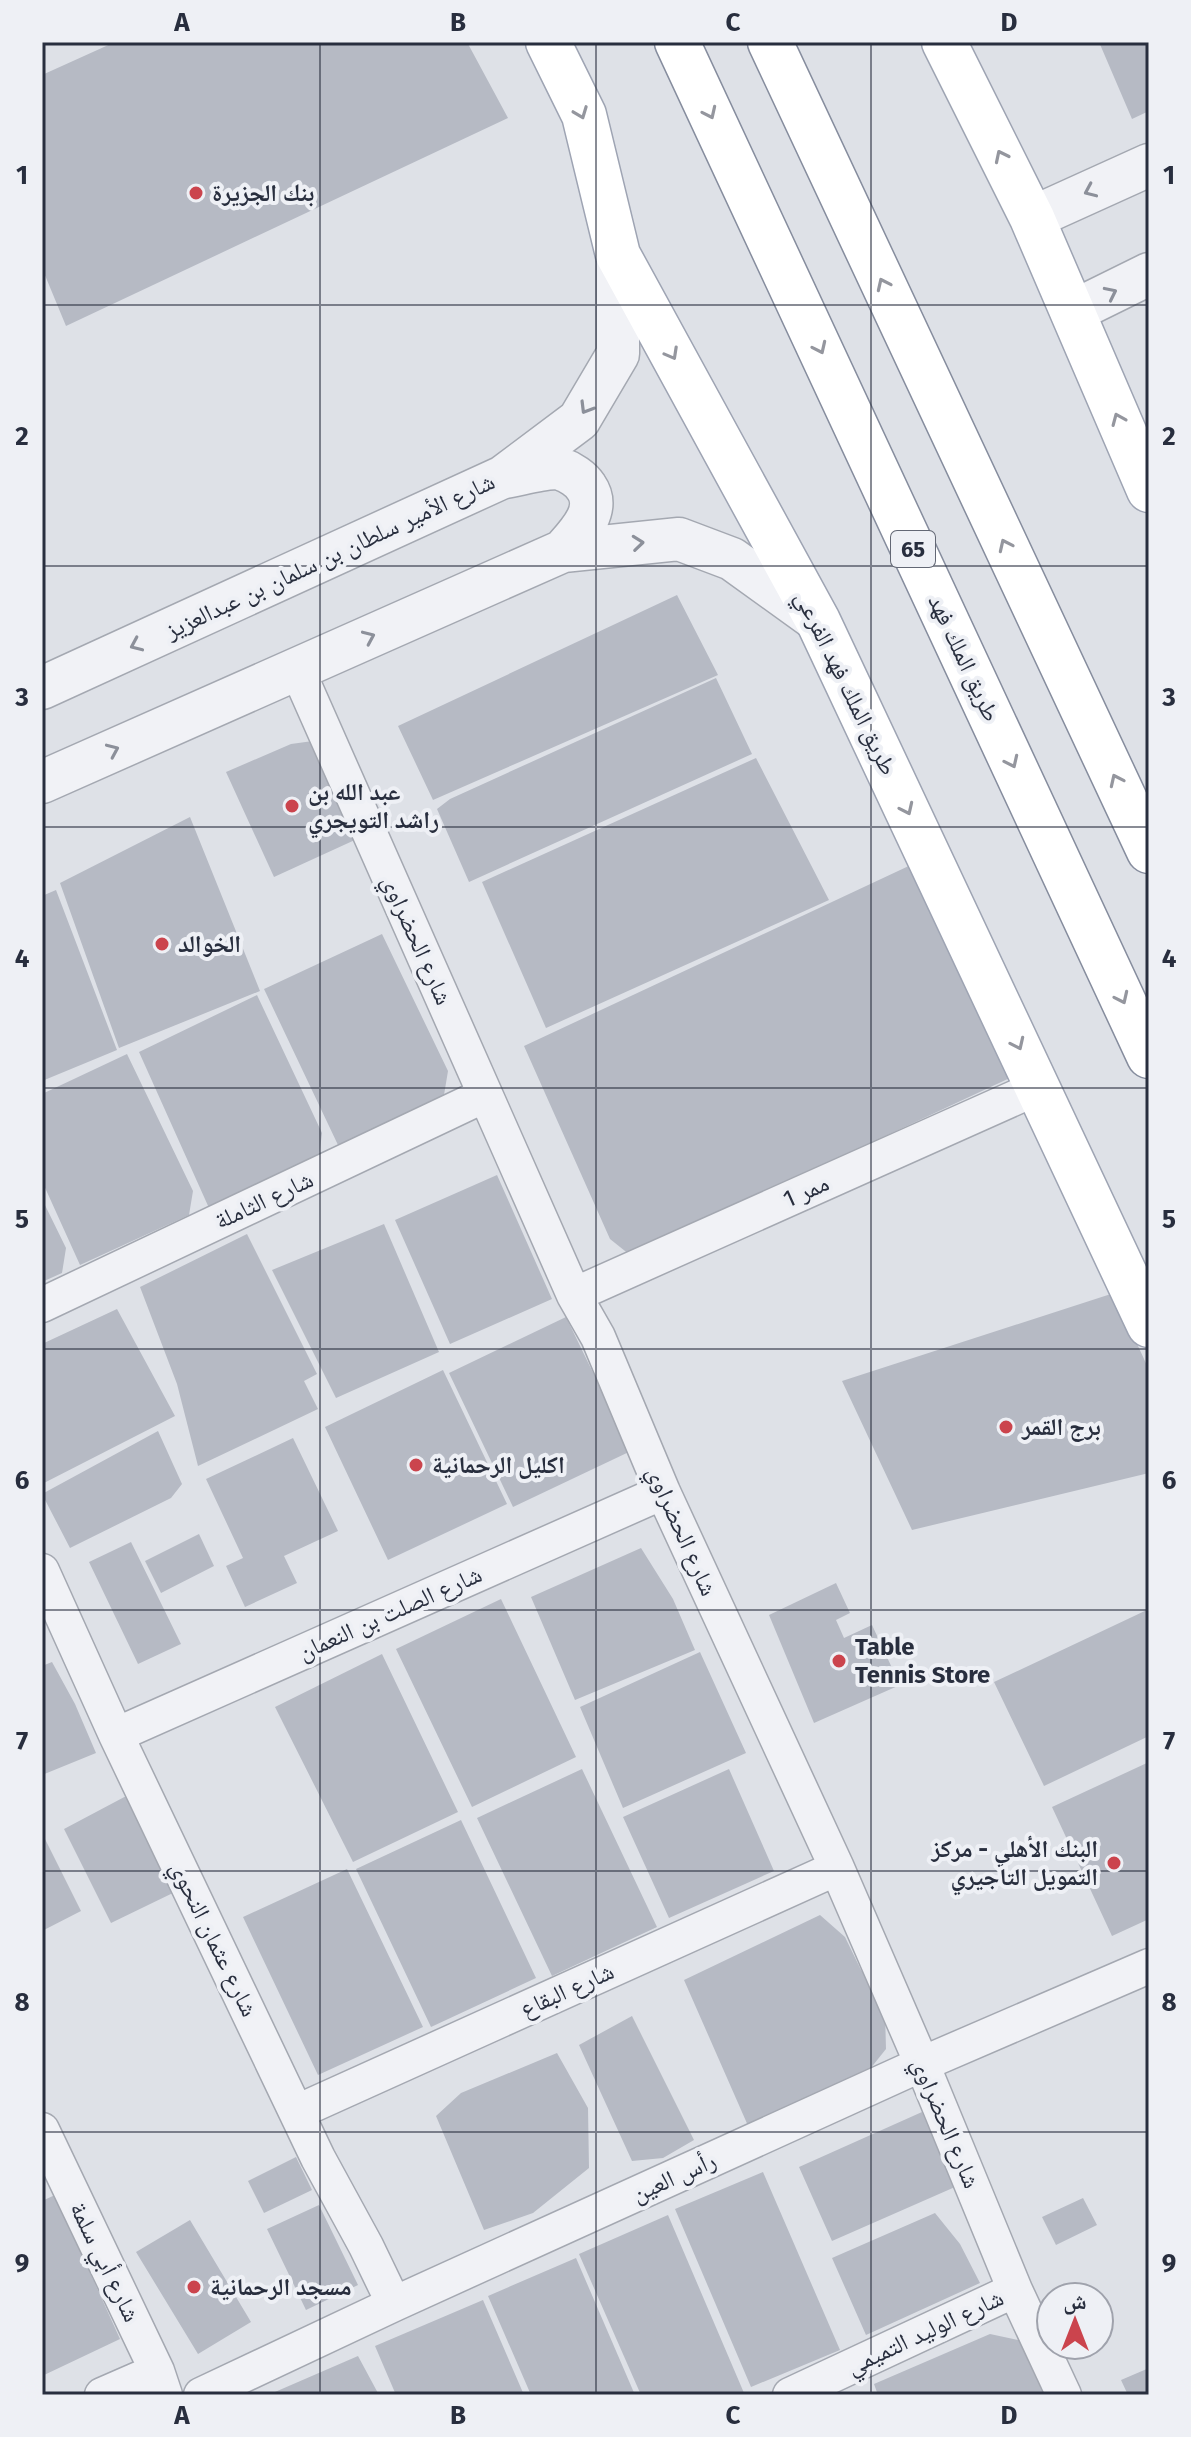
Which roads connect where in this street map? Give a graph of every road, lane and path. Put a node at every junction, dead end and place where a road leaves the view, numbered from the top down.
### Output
1 (548, 42) edge
2 (677, 42) edge
3 (770, 42) edge
4 (944, 42) edge
5 (1149, 165) edge
6 (1032, 218) junction
7 (618, 255) junction
8 (1149, 274) edge
9 (1072, 312) junction
10 (503, 477) junction
11 (1149, 490) edge
12 (563, 551) junction
13 (818, 621) junction
14 (297, 669) junction
15 (42, 688) edge
16 (42, 782) edge
17 (1149, 851) edge
18 (1149, 1056) edge
19 (1039, 1087) junction
20 (485, 1095) junction
21 (574, 1295) junction
22 (42, 1305) edge
23 (1149, 1325) edge
24 (663, 1492) junction
25 (42, 1571) edge
26 (116, 1735) junction
27 (837, 1868) junction
28 (1149, 1966) edge
29 (922, 2064) junction
30 (297, 2112) junction
31 (42, 2130) edge
32 (1015, 2290) junction
33 (394, 2304) junction
34 (161, 2383) edge
35 (102, 2395) edge
36 (201, 2395) edge
37 (790, 2395) edge
38 (1064, 2395) edge

1 -> 7 main road, طريق الملك فهد الفرعي
2 -> 18 main road, طريق الملك فهد / 65
17 -> 3 main road
6 -> 4 main road
5 -> 6 street
6 - 9 main road
7 -> 10 street, شارع الأمير سلطان بن سلمان بن عبدالعزيز
7 -> 13 main road, طريق الملك فهد الفرعي
9 -> 8 street
11 -> 9 main road
10 - 12 street
10 -> 15 street, شارع الأمير سلطان بن سلمان بن عبدالعزيز
12 -> 13 street
14 -> 12 street
13 -> 19 main road, طريق الملك فهد الفرعي
16 -> 14 street
14 - 20 street, شارع الحضراوي
19 - 21 street, ممر 1
19 - 23 main road, طريق الملك فهد الفرعي
20 - 21 street, شارع الحضراوي
20 - 22 street, شارع الثاملة
21 - 24 street, شارع الحضراوي
24 - 26 street, شارع الصلت بن النعمان
24 - 27 street, شارع الحضراوي
25 - 26 street, شارع عثمان النحوي
26 - 30 street, شارع عثمان النحوي
27 - 29 street, شارع الحضراوي
27 - 30 street, شارع البقاع
28 - 29 street, رأس العين
29 - 32 street, شارع الحضراوي
29 - 33 street, رأس العين
30 - 33 street, شارع عثمان النحوي
31 - 34 street, شارع أبي سلمة
32 - 37 street, شارع الوليد التميمي
32 - 38 street, شارع الحضراوي
33 - 36 street, رأس العين
34 - 35 street

